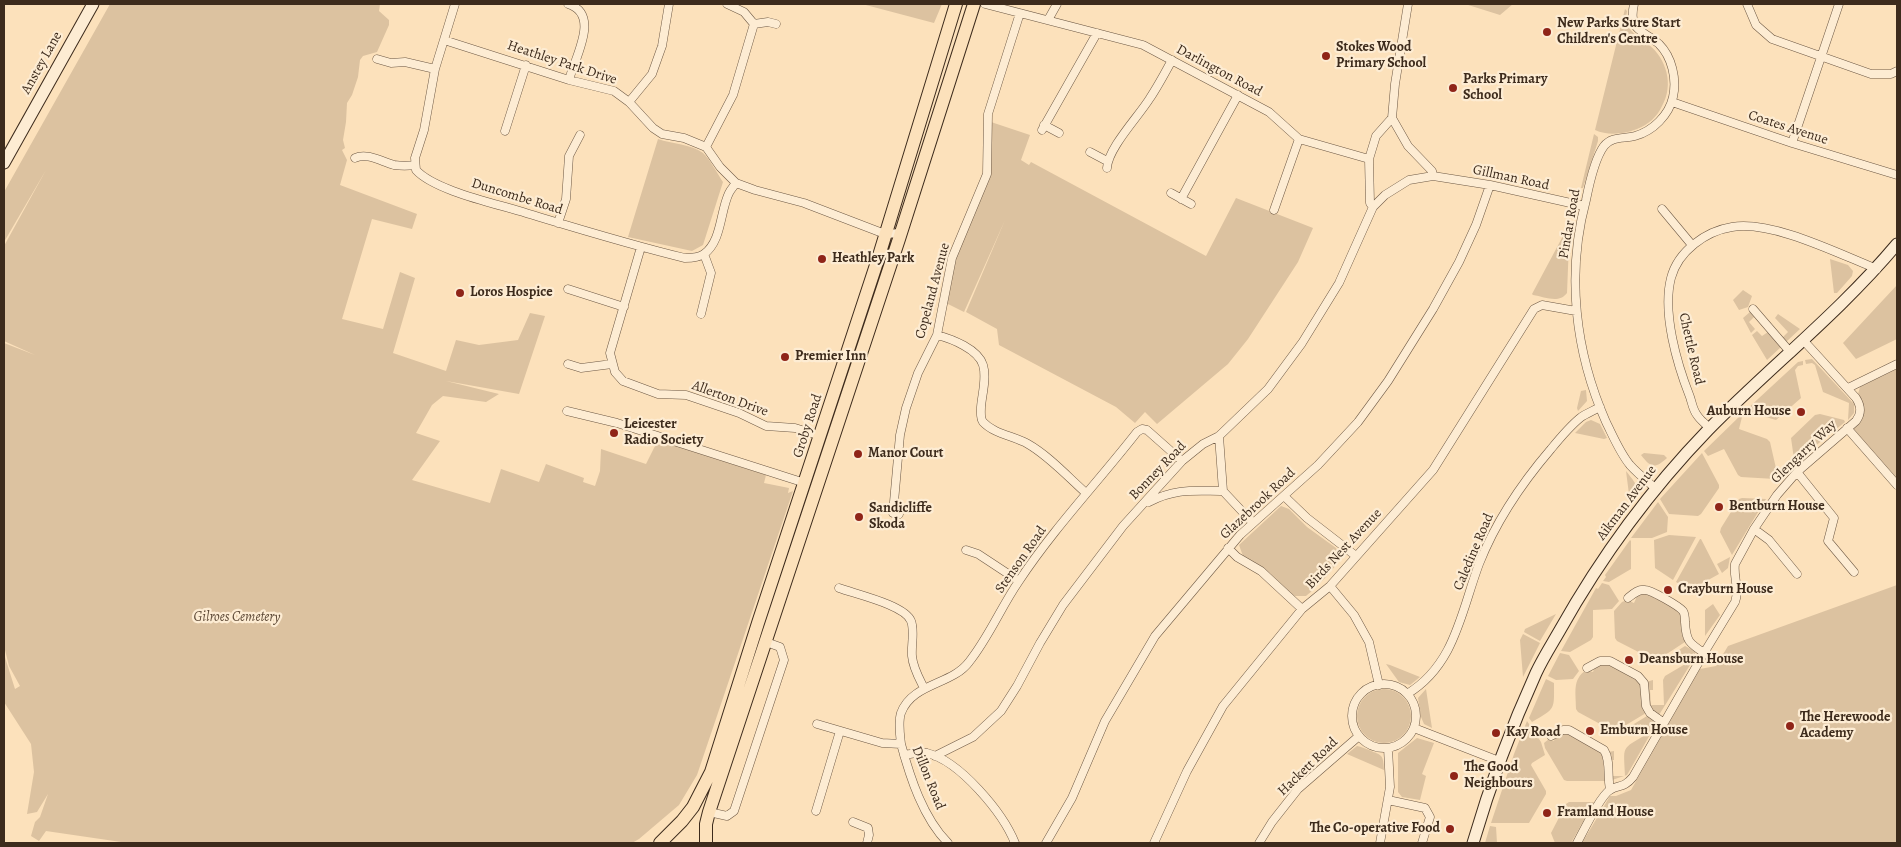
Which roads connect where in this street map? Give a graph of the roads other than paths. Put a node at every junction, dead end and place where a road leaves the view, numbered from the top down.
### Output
1 (93, 4) edge
2 (454, 4) edge
3 (568, 4) edge
4 (669, 4) edge
5 (727, 4) edge
6 (956, 4) edge
7 (974, 4) edge
8 (985, 4) edge
9 (1057, 4) edge
10 (1408, 4) edge
11 (1634, 4) edge
12 (1747, 4) edge
13 (1839, 4) edge
14 (582, 7) edge
15 (1020, 13) junction
16 (1048, 20) junction
17 (754, 24) junction
18 (776, 24) dead end
19 (1096, 32) junction
20 (444, 40) junction
21 (1820, 57) junction
22 (377, 59) dead end
23 (1172, 60) junction
24 (526, 65) junction
25 (435, 69) junction
26 (1897, 71) edge
27 (569, 80) junction
28 (1238, 95) junction
29 (629, 102) junction
30 (1672, 102) junction
31 (1392, 118) junction
32 (505, 131) dead end
33 (1059, 133) dead end
34 (580, 135) dead end
35 (1299, 139) junction
36 (1792, 143) junction
37 (706, 147) junction
38 (1090, 152) dead end
39 (355, 158) dead end
40 (1369, 159) junction
41 (4, 163) edge
42 (415, 165) junction
43 (1897, 175) edge
44 (1433, 176) junction
45 (736, 183) junction
46 (1490, 185) junction
47 (1171, 193) dead end
48 (1181, 199) junction
49 (1191, 204) dead end
50 (1584, 206) junction
51 (1373, 207) junction
52 (1662, 209) dead end
53 (1274, 210) dead end
54 (558, 223) junction
55 (901, 232) junction
56 (885, 234) junction
57 (1897, 244) edge
58 (1692, 245) junction
59 (641, 247) junction
60 (704, 254) junction
61 (1877, 268) junction
62 (568, 289) dead end
63 (624, 307) junction
64 (1753, 308) dead end
65 (1576, 310) junction
66 (701, 314) dead end
67 (937, 335) junction
68 (1804, 341) junction
69 (1791, 353) junction
70 (568, 364) dead end
71 (612, 364) junction
72 (1897, 364) edge
73 (1848, 388) junction
74 (1600, 407) junction
75 (567, 411) dead end
76 (1847, 428) junction
77 (1710, 429) junction
78 (821, 436) junction
79 (1219, 436) junction
80 (1182, 461) junction
81 (1797, 472) junction
82 (805, 484) junction
83 (1897, 486) edge
84 (1655, 488) junction
85 (1224, 491) junction
86 (1086, 493) junction
87 (1284, 496) junction
88 (1143, 504) junction
89 (899, 514) dead end
90 (1253, 523) junction
91 (1754, 529) junction
92 (1228, 548) junction
93 (966, 550) dead end
94 (1356, 556) junction
95 (1854, 572) dead end
96 (1796, 574) dead end
97 (1019, 581) junction
98 (1330, 586) junction
99 (838, 588) dead end
100 (1628, 598) dead end
101 (1302, 609) junction
102 (766, 642) junction
103 (1704, 653) junction
104 (1587, 668) dead end
105 (1379, 685) junction
106 (924, 688) junction
107 (1407, 694) junction
108 (1664, 722) junction
109 (816, 724) dead end
110 (1414, 728) junction
111 (840, 731) junction
112 (1359, 736) junction
113 (1551, 736) dead end
114 (901, 744) junction
115 (1388, 748) junction
116 (904, 755) junction
117 (936, 756) junction
118 (1499, 761) junction
119 (1610, 789) junction
120 (1388, 800) junction
121 (816, 811) dead end
122 (708, 812) junction
123 (853, 822) dead end
124 (944, 842) edge
125 (660, 843) edge
126 (706, 843) edge
127 (868, 843) edge
128 (1015, 843) edge
129 (1046, 843) edge
130 (1154, 843) edge
131 (1259, 843) edge
132 (1380, 843) edge
133 (1422, 843) edge
134 (1472, 843) edge
135 (1577, 843) edge

1 - 41 street, Anstey Lane
2 - 20 street
3 - 14 street
4 - 29 street
5 - 17 street
6 - 56 main road, Groby Road
7 - 55 main road, Groby Road
8 - 15 street, Darlington Road
9 - 16 street
10 - 31 street
11 - 30 street
12 - 21 street
13 - 21 street
14 - 27 street
15 - 16 street, Darlington Road
15 - 67 street, Copeland Avenue
16 - 19 street, Darlington Road
17 - 18 street
17 - 37 street
19 - 23 street, Darlington Road
19 - 33 street
20 - 24 street, Heathley Park Drive
20 - 25 street
21 - 26 street
21 - 36 street
22 - 25 street
23 - 28 street, Darlington Road
23 - 38 street
24 - 27 street, Heathley Park Drive
24 - 32 street
25 - 42 street
27 - 29 street, Heathley Park Drive
28 - 35 street, Darlington Road
28 - 48 street
29 - 37 street, Heathley Park Drive
30 - 36 street, Coates Avenue
30 - 50 street, Pindar Road
31 - 40 street
31 - 44 street
34 - 54 street
35 - 40 street, Darlington Road
35 - 53 street
36 - 43 street, Coates Avenue
37 - 45 street
39 - 42 street
40 - 51 street
42 - 54 street, Duncombe Road
44 - 46 street, Gillman Road
44 - 51 street, Gillman Road
45 - 56 street
45 - 60 street
46 - 50 street, Gillman Road
46 - 87 street, Glazebrook Road
47 - 48 street
48 - 49 street
50 - 65 street, Pindar Road
51 - 79 street, Bonney Road
52 - 58 street
54 - 59 street, Duncombe Road
55 - 56 street
55 - 102 main road, Groby Road
56 - 78 main road, Groby Road
57 - 61 street, Aikman Avenue
58 - 61 street, Chettle Road
58 - 77 street, Chettle Road
59 - 60 street, Duncombe Road
59 - 63 street
60 - 66 street
61 - 68 street, Aikman Avenue
62 - 63 street
63 - 71 street
64 - 69 street
65 - 74 street, Pindar Road
65 - 94 street, Birds Nest Avenue
67 - 86 street
67 - 89 street, Copeland Avenue
68 - 69 street, Aikman Avenue
68 - 73 street, Glengarry Way
69 - 77 street, Aikman Avenue
70 - 71 street
71 - 78 street, Allerton Drive
72 - 73 street
73 - 76 street, Glengarry Way
74 - 84 street, Pindar Road
74 - 107 street, Caledine Road
75 - 82 street
76 - 81 street, Glengarry Way
76 - 83 street
77 - 84 street, Aikman Avenue
78 - 82 main road, Groby Road
79 - 80 street, Bonney Road
79 - 85 street
80 - 86 street, Stenson Road
80 - 88 street, Bonney Road
81 - 91 street, Glengarry Way
81 - 95 street
82 - 125 main road, Groby Road
84 - 118 street, Aikman Avenue
85 - 88 street
85 - 90 street
86 - 97 street, Stenson Road
87 - 90 street, Glazebrook Road
87 - 94 street
88 - 117 street, Bonney Road
90 - 92 street, Glazebrook Road
91 - 96 street
91 - 103 street, Glengarry Way
92 - 101 street
92 - 129 street, Glazebrook Road
93 - 97 street
94 - 98 street, Birds Nest Avenue
97 - 106 street, Stenson Road
98 - 101 street, Birds Nest Avenue
98 - 105 street
99 - 106 street
100 - 103 street
101 - 130 street, Birds Nest Avenue
102 - 122 main road, Groby Road
102 - 122 street
103 - 108 street, Glengarry Way
104 - 108 street
105 - 107 street
105 - 112 street
106 - 114 street, Stenson Road
107 - 110 street
108 - 119 street, Glengarry Way
109 - 111 street, Dillon Road
110 - 115 street
110 - 118 street
111 - 114 street, Dillon Road
111 - 121 street
112 - 115 street
112 - 131 street, Hackett Road
113 - 119 street
114 - 116 street, Dillon Road
115 - 120 street
116 - 117 street
116 - 124 street, Dillon Road
117 - 128 street
118 - 134 street, Aikman Avenue
119 - 135 street, Glengarry Way
120 - 132 street
120 - 133 street
122 - 126 main road, Groby Road
123 - 127 street

